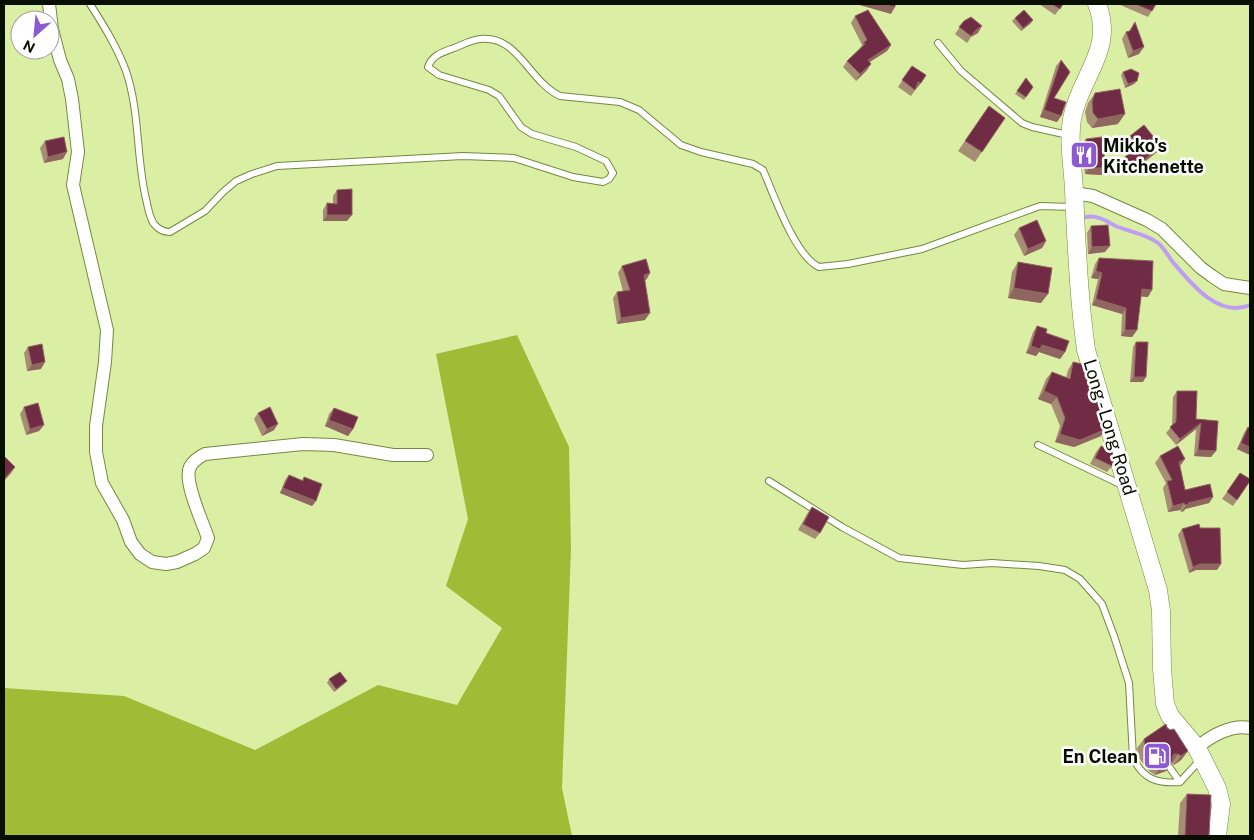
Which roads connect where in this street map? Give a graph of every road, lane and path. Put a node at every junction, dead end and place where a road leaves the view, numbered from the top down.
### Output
1 (49, 4) edge
2 (90, 4) edge
3 (1097, 4) edge
4 (938, 44) dead end
5 (1071, 135) junction
6 (1074, 200) junction
7 (1250, 288) edge
8 (1038, 445) dead end
9 (427, 455) dead end
10 (770, 481) dead end
11 (1128, 487) junction
12 (1250, 728) edge
13 (1200, 753) junction
14 (1170, 768) edge
15 (1180, 782) junction
16 (1217, 836) edge

1 - 9 street
2 - 6 lane
3 - 5 main road, Long - Long Road
4 - 5 lane
5 - 6 main road, Long - Long Road
6 - 7 street
6 - 11 main road, Long - Long Road
8 - 11 lane
10 - 15 lane
11 - 13 main road, Long - Long Road
12 - 13 street
13 - 15 lane
13 - 16 main road, Long - Long Road
14 - 15 lane

